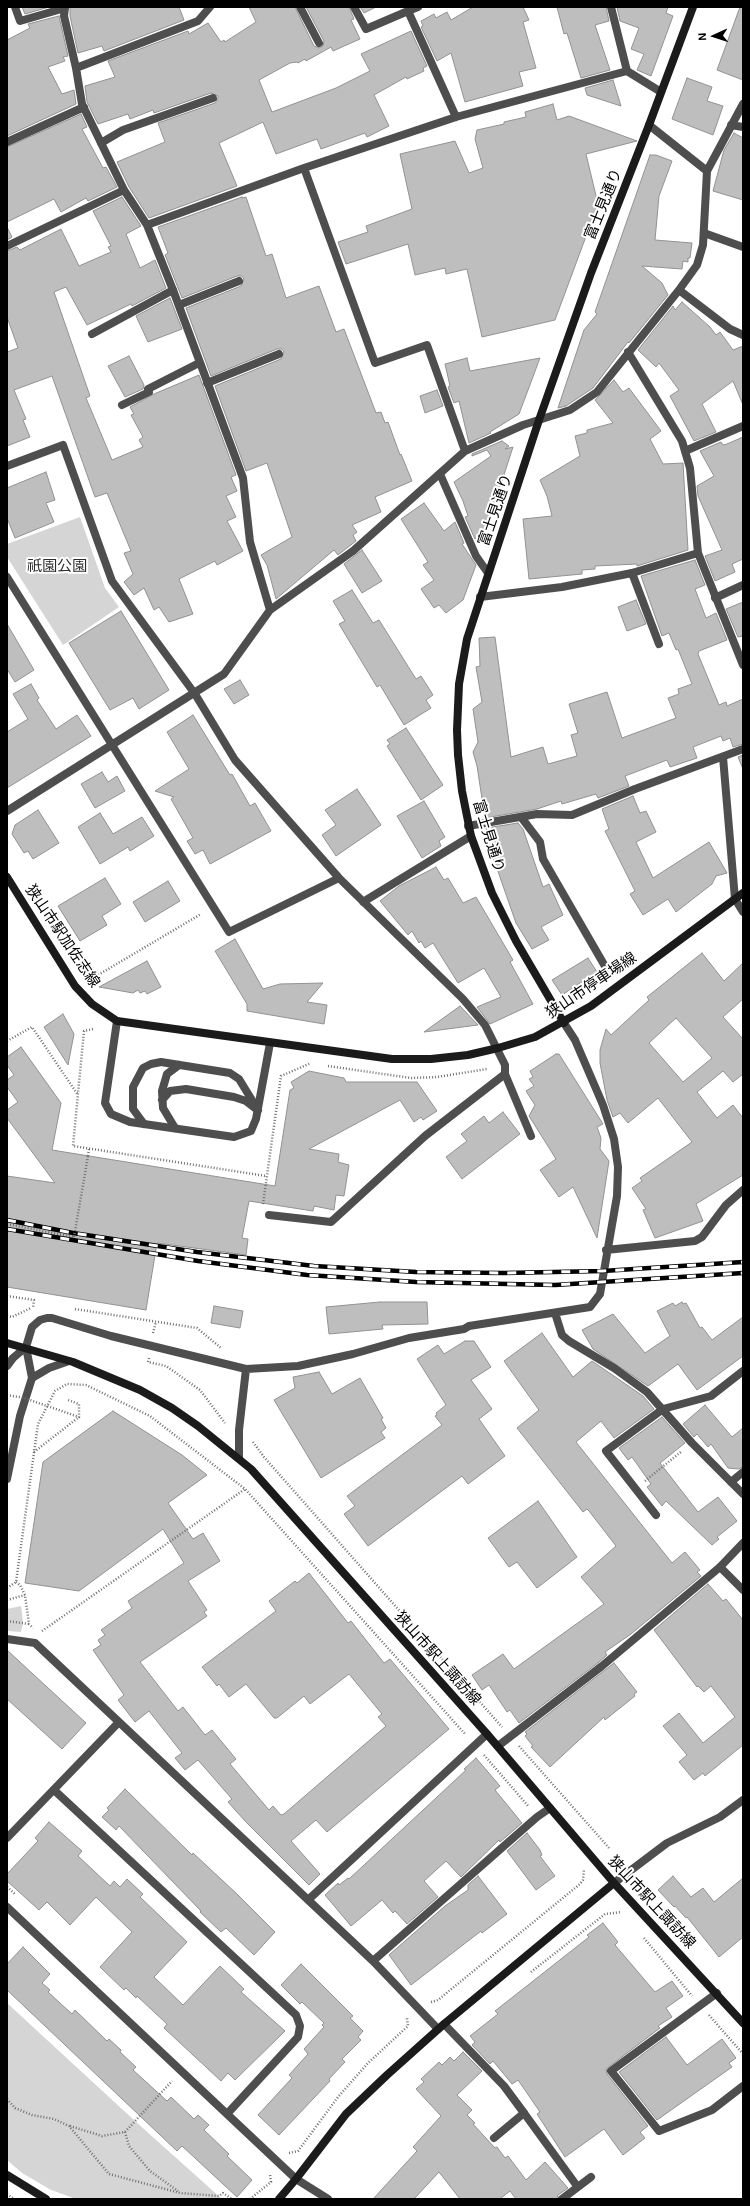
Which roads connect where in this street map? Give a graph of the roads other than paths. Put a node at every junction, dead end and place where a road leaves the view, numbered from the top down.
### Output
1 (11, 7) edge
2 (15, 7) edge
3 (210, 7) edge
4 (300, 7) edge
5 (354, 7) edge
6 (418, 7) edge
7 (611, 7) edge
8 (693, 7) edge
9 (7, 8) edge
10 (65, 8) edge
11 (408, 11) junction
12 (319, 43) dead end
13 (76, 68) junction
14 (627, 70) junction
15 (661, 92) junction
16 (213, 98) dead end
17 (743, 104) edge
18 (84, 107) junction
19 (456, 117) junction
20 (731, 125) junction
21 (649, 126) junction
22 (743, 128) edge
23 (7, 142) edge
24 (101, 143) junction
25 (304, 168) junction
26 (707, 171) junction
27 (124, 190) junction
28 (147, 225) junction
29 (704, 233) junction
30 (7, 246) edge
31 (743, 247) edge
32 (239, 281) dead end
33 (174, 290) junction
34 (679, 290) junction
35 (179, 305) junction
36 (92, 334) dead end
37 (743, 335) edge
38 (628, 352) junction
39 (279, 354) dead end
40 (199, 363) junction
41 (207, 383) junction
42 (122, 405) dead end
43 (539, 420) junction
44 (743, 426) edge
45 (465, 451) junction
46 (685, 451) junction
47 (7, 466) edge
48 (440, 474) junction
49 (698, 552) junction
50 (488, 573) junction
51 (632, 573) junction
52 (7, 577) edge
53 (743, 585) edge
54 (480, 597) junction
55 (715, 598) junction
56 (270, 610) junction
57 (659, 644) dead end
58 (743, 665) edge
59 (195, 694) junction
60 (111, 746) junction
61 (743, 749) edge
62 (723, 757) junction
63 (7, 811) edge
64 (521, 816) junction
65 (468, 826) junction
66 (471, 836) junction
67 (7, 877) edge
68 (339, 878) junction
69 (743, 893) edge
70 (735, 899) junction
71 (363, 902) junction
72 (743, 912) edge
73 (606, 968) dead end
74 (117, 1021) junction
75 (564, 1023) junction
76 (270, 1043) junction
77 (498, 1048) junction
78 (179, 1065) junction
79 (505, 1074) junction
80 (162, 1100) junction
81 (258, 1110) junction
82 (144, 1124) junction
83 (175, 1128) junction
84 (531, 1136) dead end
85 (743, 1190) edge
86 (270, 1215) road end
87 (606, 1250) junction
88 (554, 1313) junction
89 (7, 1342) edge
90 (26, 1347) junction
91 (71, 1362) junction
92 (7, 1366) edge
93 (246, 1369) junction
94 (743, 1371) edge
95 (32, 1378) junction
96 (663, 1409) junction
97 (239, 1458) junction
98 (743, 1472) edge
99 (7, 1474) edge
100 (731, 1482) junction
101 (743, 1494) edge
102 (656, 1515) dead end
103 (743, 1543) edge
104 (720, 1566) junction
105 (743, 1590) edge
106 (7, 1639) edge
107 (119, 1722) junction
108 (487, 1734) junction
109 (498, 1746) junction
110 (54, 1790) junction
111 (743, 1800) edge
112 (550, 1808) junction
113 (7, 1838) edge
114 (614, 1883) junction
115 (308, 1900) junction
116 (7, 1906) edge
117 (373, 1961) junction
118 (717, 1993) junction
119 (743, 2023) edge
120 (441, 2026) junction
121 (743, 2086) edge
122 (524, 2113) junction
123 (227, 2114) junction
124 (494, 2138) dead end
125 (7, 2175) edge
126 (591, 2177) dead end
127 (296, 2179) junction
128 (577, 2186) junction
129 (46, 2199) edge
130 (279, 2199) edge
131 (328, 2199) edge
132 (562, 2199) edge

1 - 9 street
2 - 10 street
3 - 13 street
4 - 12 street
5 - 11 street
6 - 11 street
7 - 14 street
8 - 15 street, 富士見通り
10 - 13 street
11 - 19 street
13 - 18 street
14 - 15 street
14 - 19 street
15 - 21 street, 富士見通り
16 - 24 street
17 - 20 street
18 - 23 street
18 - 24 street
19 - 25 street
20 - 22 street
20 - 26 street
21 - 26 street
21 - 43 street, 富士見通り
24 - 27 street
25 - 28 street
25 - 45 street
26 - 29 street
27 - 28 street
27 - 30 street
28 - 33 street
29 - 31 street
29 - 34 street
32 - 35 street
33 - 35 street
33 - 36 street
34 - 37 street
34 - 38 street
35 - 40 street
38 - 43 street
38 - 46 street
39 - 41 street
40 - 41 street
40 - 42 street
41 - 56 street
43 - 45 street
43 - 50 street, 富士見通り
44 - 46 street
45 - 48 street
46 - 49 street
47 - 59 street
48 - 50 street
48 - 56 street
49 - 51 street
49 - 55 street
50 - 54 street, 富士見通り
51 - 54 street
51 - 57 street
52 - 60 street
53 - 55 street
54 - 65 street, 富士見通り
55 - 58 street
56 - 59 street
59 - 60 street
59 - 68 street
60 - 63 street
60 - 68 street
61 - 62 street
62 - 64 street
62 - 70 street
64 - 65 street
64 - 73 street
65 - 66 street, 富士見通り
66 - 71 street
66 - 75 street, 富士見通り
67 - 74 street, 狭山市駅加佐志線
68 - 71 street
69 - 70 street, 狭山市停車場線
70 - 72 street
70 - 75 street, 狭山市停車場線
71 - 77 street
74 - 76 street, 狭山市停車場線
74 - 82 street
75 - 77 street, 狭山市停車場線
75 - 87 street
76 - 77 street, 狭山市停車場線
76 - 81 street
77 - 79 street
78 - 80 street
78 - 81 street
78 - 82 street
79 - 84 street
79 - 86 street
80 - 81 street
80 - 83 street
81 - 83 street
82 - 83 street
85 - 87 street
87 - 88 street
88 - 93 street
88 - 96 street
89 - 90 street, 狭山市駅上諏訪線
90 - 91 street, 狭山市駅上諏訪線
90 - 92 street
90 - 93 street
90 - 95 street
91 - 95 street
91 - 97 street, 狭山市駅上諏訪線
93 - 97 street
94 - 96 street
95 - 99 street
96 - 100 street
96 - 102 street
97 - 108 street, 狭山市駅上諏訪線
98 - 100 street
100 - 101 street
103 - 104 street
104 - 105 street
104 - 109 street
106 - 107 street
107 - 110 street
107 - 115 street
108 - 109 street, 狭山市駅上諏訪線
108 - 115 street
109 - 112 street, 狭山市駅上諏訪線
110 - 113 street
110 - 123 street
111 - 114 street
112 - 114 street, 狭山市駅上諏訪線
112 - 117 street
114 - 118 street, 狭山市駅上諏訪線
114 - 120 street
115 - 117 street
116 - 123 street
117 - 120 street
118 - 119 street, 狭山市駅上諏訪線
118 - 121 street
120 - 122 street
120 - 127 street
122 - 124 street
122 - 128 street
123 - 127 street
125 - 129 street
126 - 128 street
127 - 130 street
127 - 131 street
128 - 132 street

